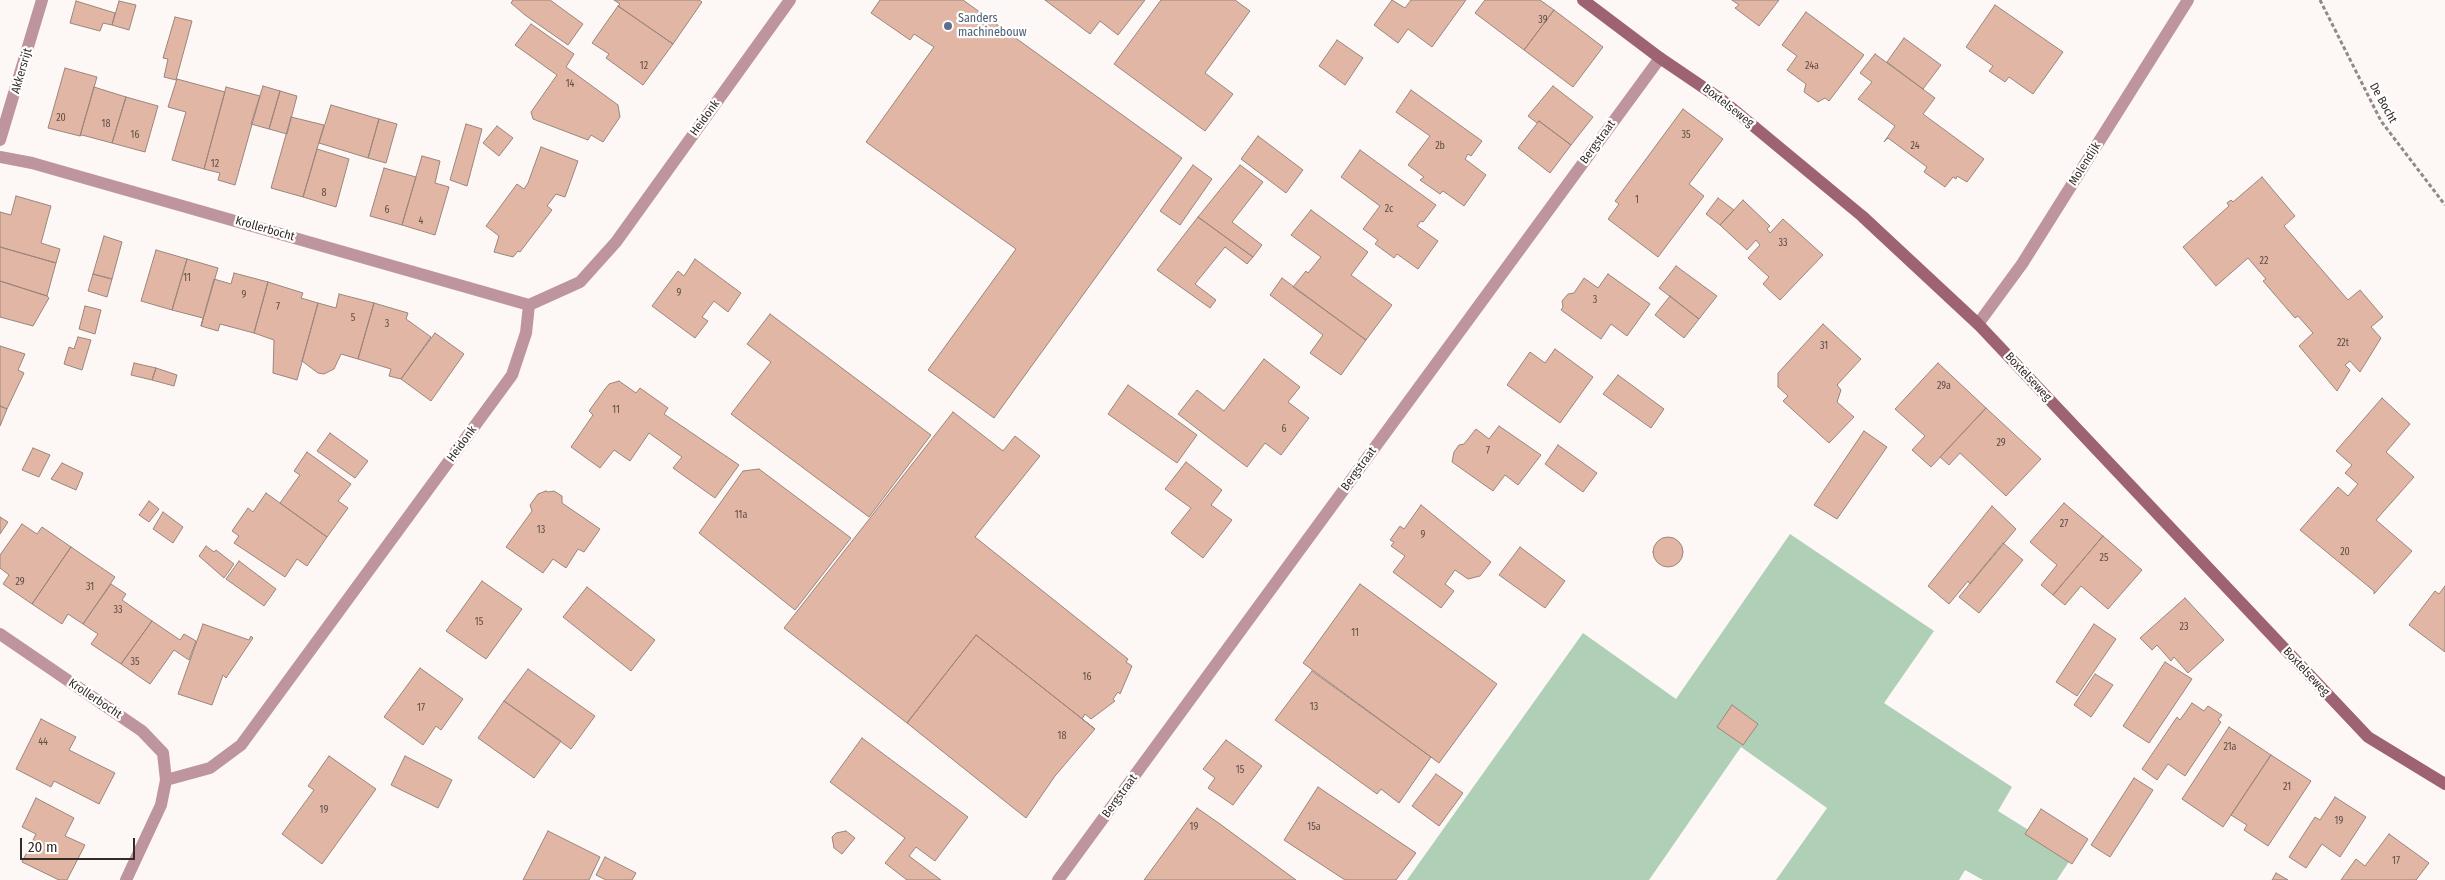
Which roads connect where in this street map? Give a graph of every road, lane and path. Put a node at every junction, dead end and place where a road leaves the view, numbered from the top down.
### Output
1 (42, 0) edge
2 (790, 0) edge
3 (1583, 0) edge
4 (2188, 0) edge
5 (2320, 0) edge
6 (1660, 58) junction
7 (0, 140) edge
8 (0, 157) edge
9 (2445, 205) edge
10 (529, 305) junction
11 (1978, 324) junction
12 (0, 634) edge
13 (166, 780) junction
14 (2445, 784) edge
15 (126, 880) edge
16 (1058, 880) edge

1 - 7 street, Akkersrijt
2 - 10 street, Heidonk
3 - 6 street, Boxtelseweg
4 - 11 street, Molendijk
5 - 9 path, De Bocht
6 - 11 street, Boxtelseweg
6 - 16 street, Bergstraat
8 - 10 street, Krollerbocht
10 - 13 street, Heidonk
11 - 14 street, Boxtelseweg
12 - 13 street, Krollerbocht
13 - 15 street

